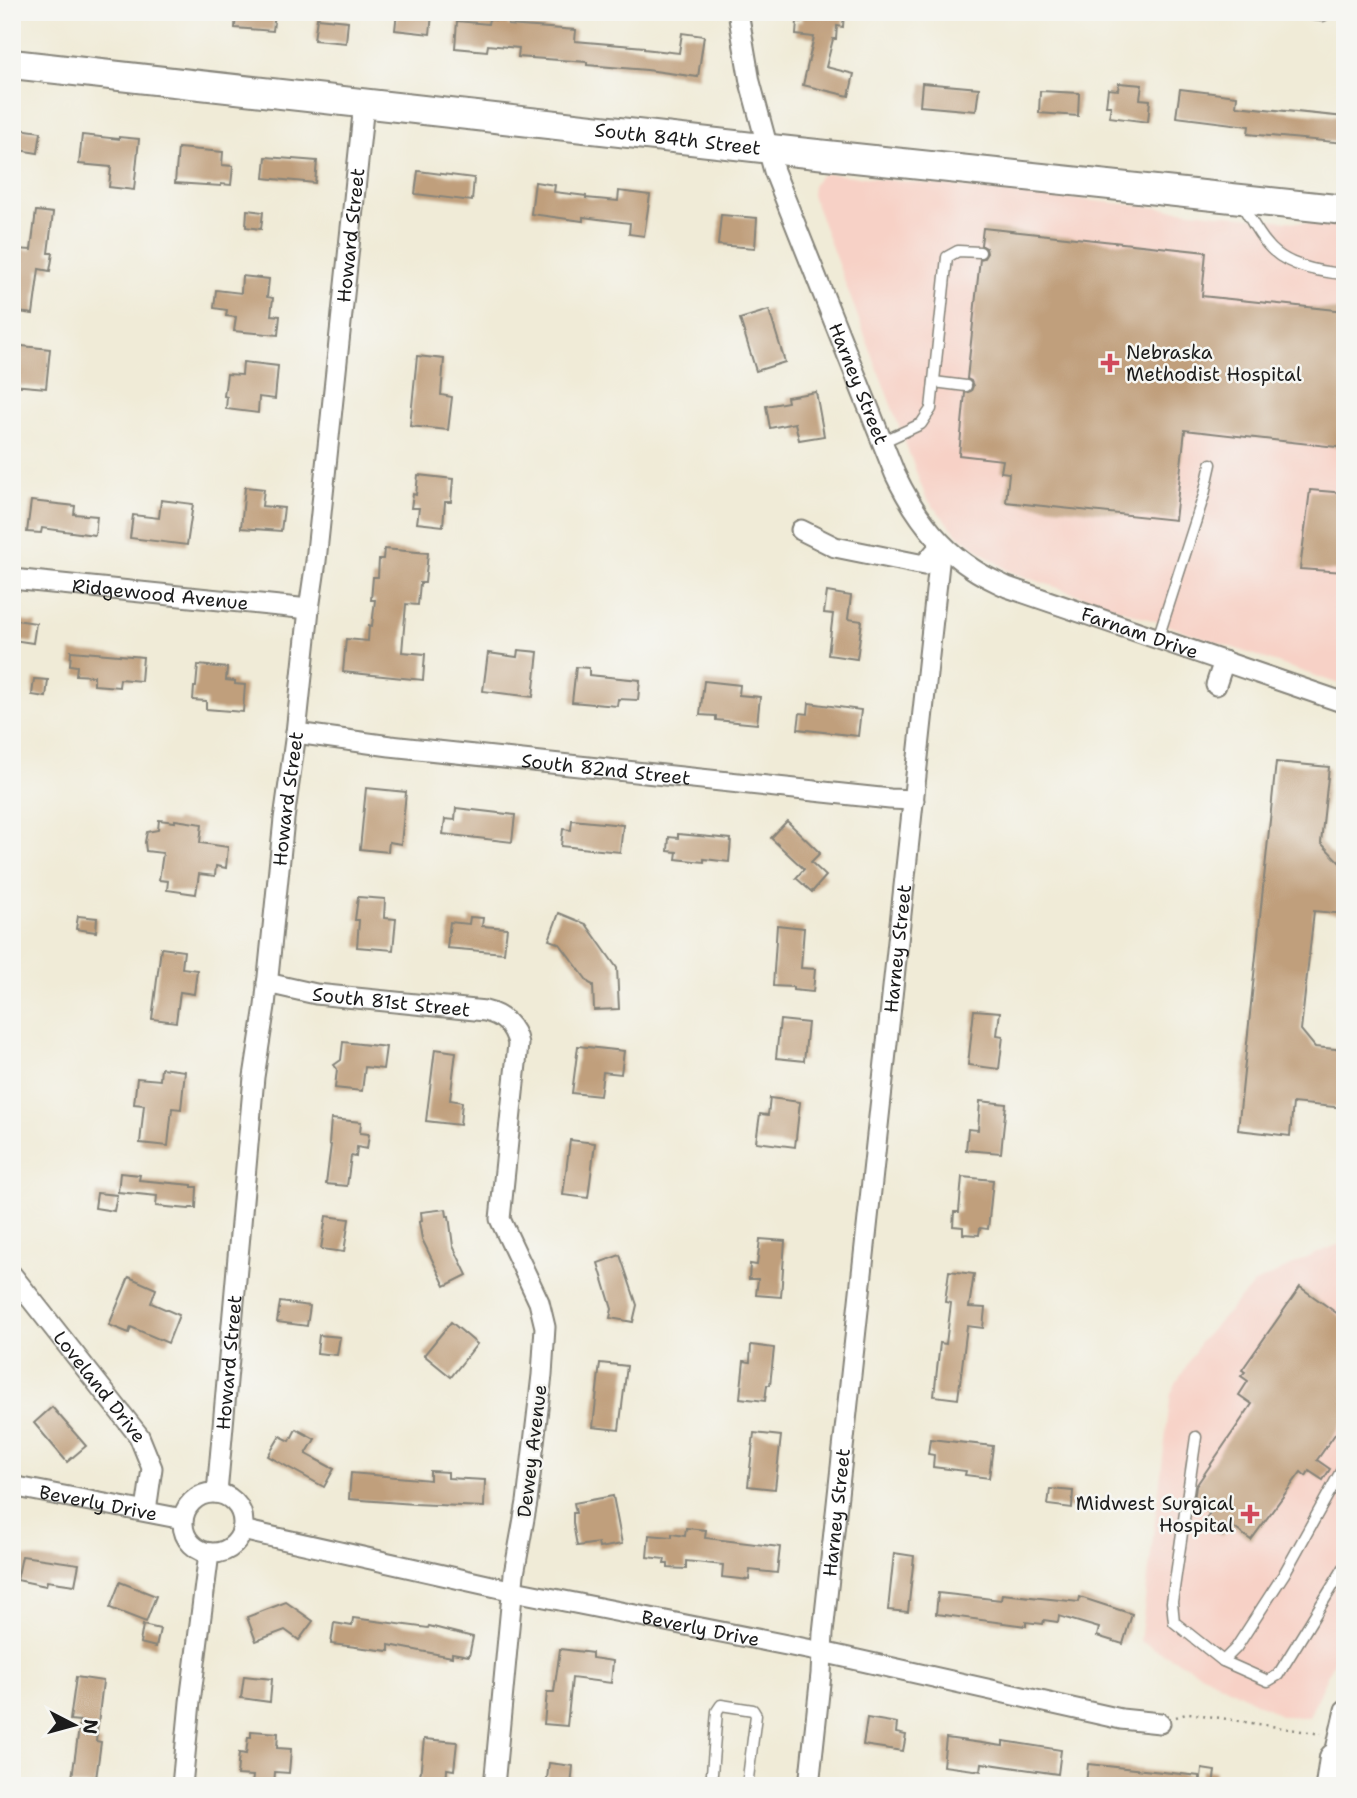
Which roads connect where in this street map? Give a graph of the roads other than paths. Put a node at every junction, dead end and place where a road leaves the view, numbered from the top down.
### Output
1 (738, 12) edge
2 (1293, 12) edge
3 (1328, 12) edge
4 (12, 64) edge
5 (363, 104) junction
6 (767, 148) junction
7 (1238, 199) junction
8 (1345, 210) edge
9 (981, 252) dead end
10 (1345, 274) edge
11 (934, 382) junction
12 (966, 386) dead end
13 (882, 442) junction
14 (1211, 464) dead end
15 (801, 530) dead end
16 (941, 545) junction
17 (12, 579) edge
18 (309, 609) junction
19 (1158, 638) junction
20 (1224, 661) junction
21 (1216, 685) dead end
22 (1345, 704) edge
23 (296, 733) junction
24 (914, 800) junction
25 (267, 983) junction
26 (511, 1026) joint
27 (12, 1275) edge
28 (1196, 1437) dead end
29 (1345, 1464) edge
30 (12, 1486) edge
31 (217, 1493) junction
32 (146, 1511) junction
33 (183, 1518) junction
34 (242, 1530) junction
35 (209, 1553) junction
36 (1345, 1566) edge
37 (514, 1591) junction
38 (822, 1652) junction
39 (1223, 1661) junction
40 (1345, 1710) edge
41 (1160, 1723) road end
42 (1334, 1751) edge
43 (182, 1786) edge
44 (494, 1786) edge
45 (711, 1786) edge
46 (747, 1786) edge
47 (809, 1786) edge
48 (1330, 1786) edge

1 - 6 street, Harney Street
2 - 3 lane
4 - 5 main road, South 84th Street
5 - 6 main road, South 84th Street
5 - 18 street, Howard Street
6 - 7 main road, South 84th Street
6 - 13 street, Harney Street
7 - 8 main road, South 84th Street
7 - 10 lane
9 - 11 lane
11 - 12 lane
11 - 13 lane
13 - 16 street, Harney Street
14 - 19 lane
15 - 16 street
16 - 19 street, Farnam Drive
16 - 24 street, Harney Street
17 - 18 street, Ridgewood Avenue
18 - 23 street, Howard Street
19 - 20 street, Farnam Drive
20 - 21 street
20 - 22 street, Farnam Drive
23 - 24 street, South 82nd Street
23 - 25 street, Howard Street
24 - 38 street, Harney Street
25 - 26 street, South 81st Street
25 - 31 street, Howard Street
26 - 37 street, Dewey Avenue
27 - 32 street, Loveland Drive
28 - 39 lane
29 - 39 lane
30 - 32 street, Beverly Drive
31 - 33 street
31 - 34 street
32 - 33 street, Beverly Drive
33 - 35 street
34 - 35 street
34 - 37 street, Beverly Drive
35 - 43 street
36 - 39 lane
37 - 38 street, Beverly Drive
37 - 44 street, Dewey Avenue
38 - 41 street, Beverly Drive
38 - 47 street, Harney Street
40 - 42 street
42 - 48 main road
45 - 46 lane

